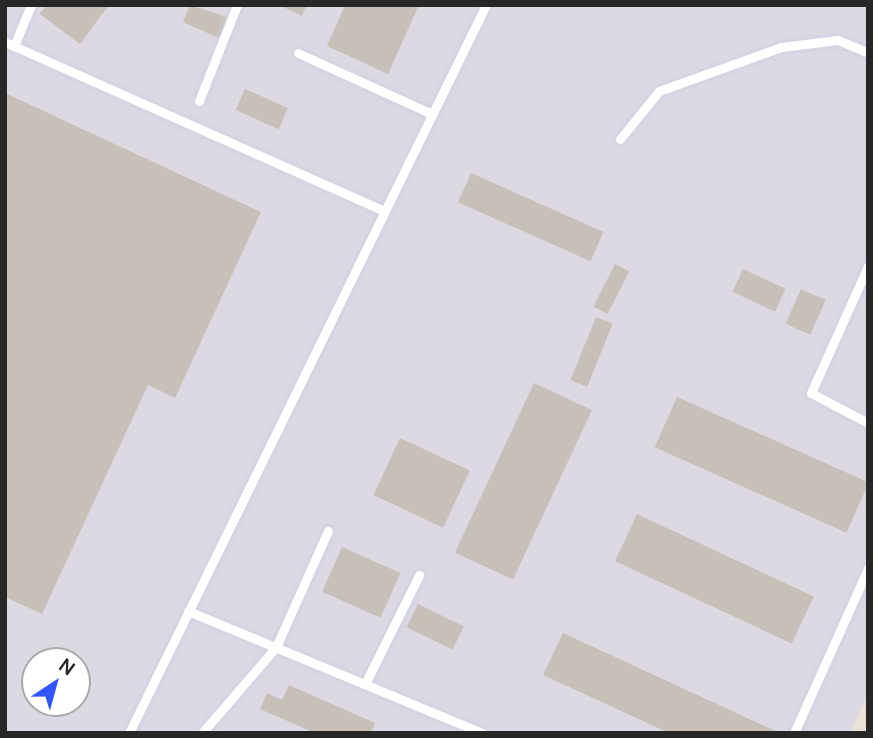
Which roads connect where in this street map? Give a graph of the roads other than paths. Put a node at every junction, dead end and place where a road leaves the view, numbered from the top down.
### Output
1 (31, 5) edge
2 (237, 5) edge
3 (486, 5) edge
4 (10, 44) edge
5 (298, 53) dead end
6 (868, 53) edge
7 (200, 101) dead end
8 (432, 114) junction
9 (620, 139) dead end
10 (384, 211) junction
11 (868, 265) edge
12 (868, 423) edge
13 (328, 531) dead end
14 (868, 568) edge
15 (419, 575) dead end
16 (188, 611) junction
17 (275, 647) junction
18 (365, 684) junction
19 (129, 733) edge
20 (202, 733) edge
21 (483, 733) edge
22 (794, 733) edge

1 - 4 lane
2 - 7 lane
3 - 8 lane
4 - 10 lane
5 - 8 lane
6 - 9 lane
8 - 10 lane
10 - 16 lane
11 - 12 lane
13 - 17 lane
14 - 22 lane
15 - 18 lane
16 - 17 lane
16 - 19 lane
17 - 18 lane
17 - 20 lane
18 - 21 lane

